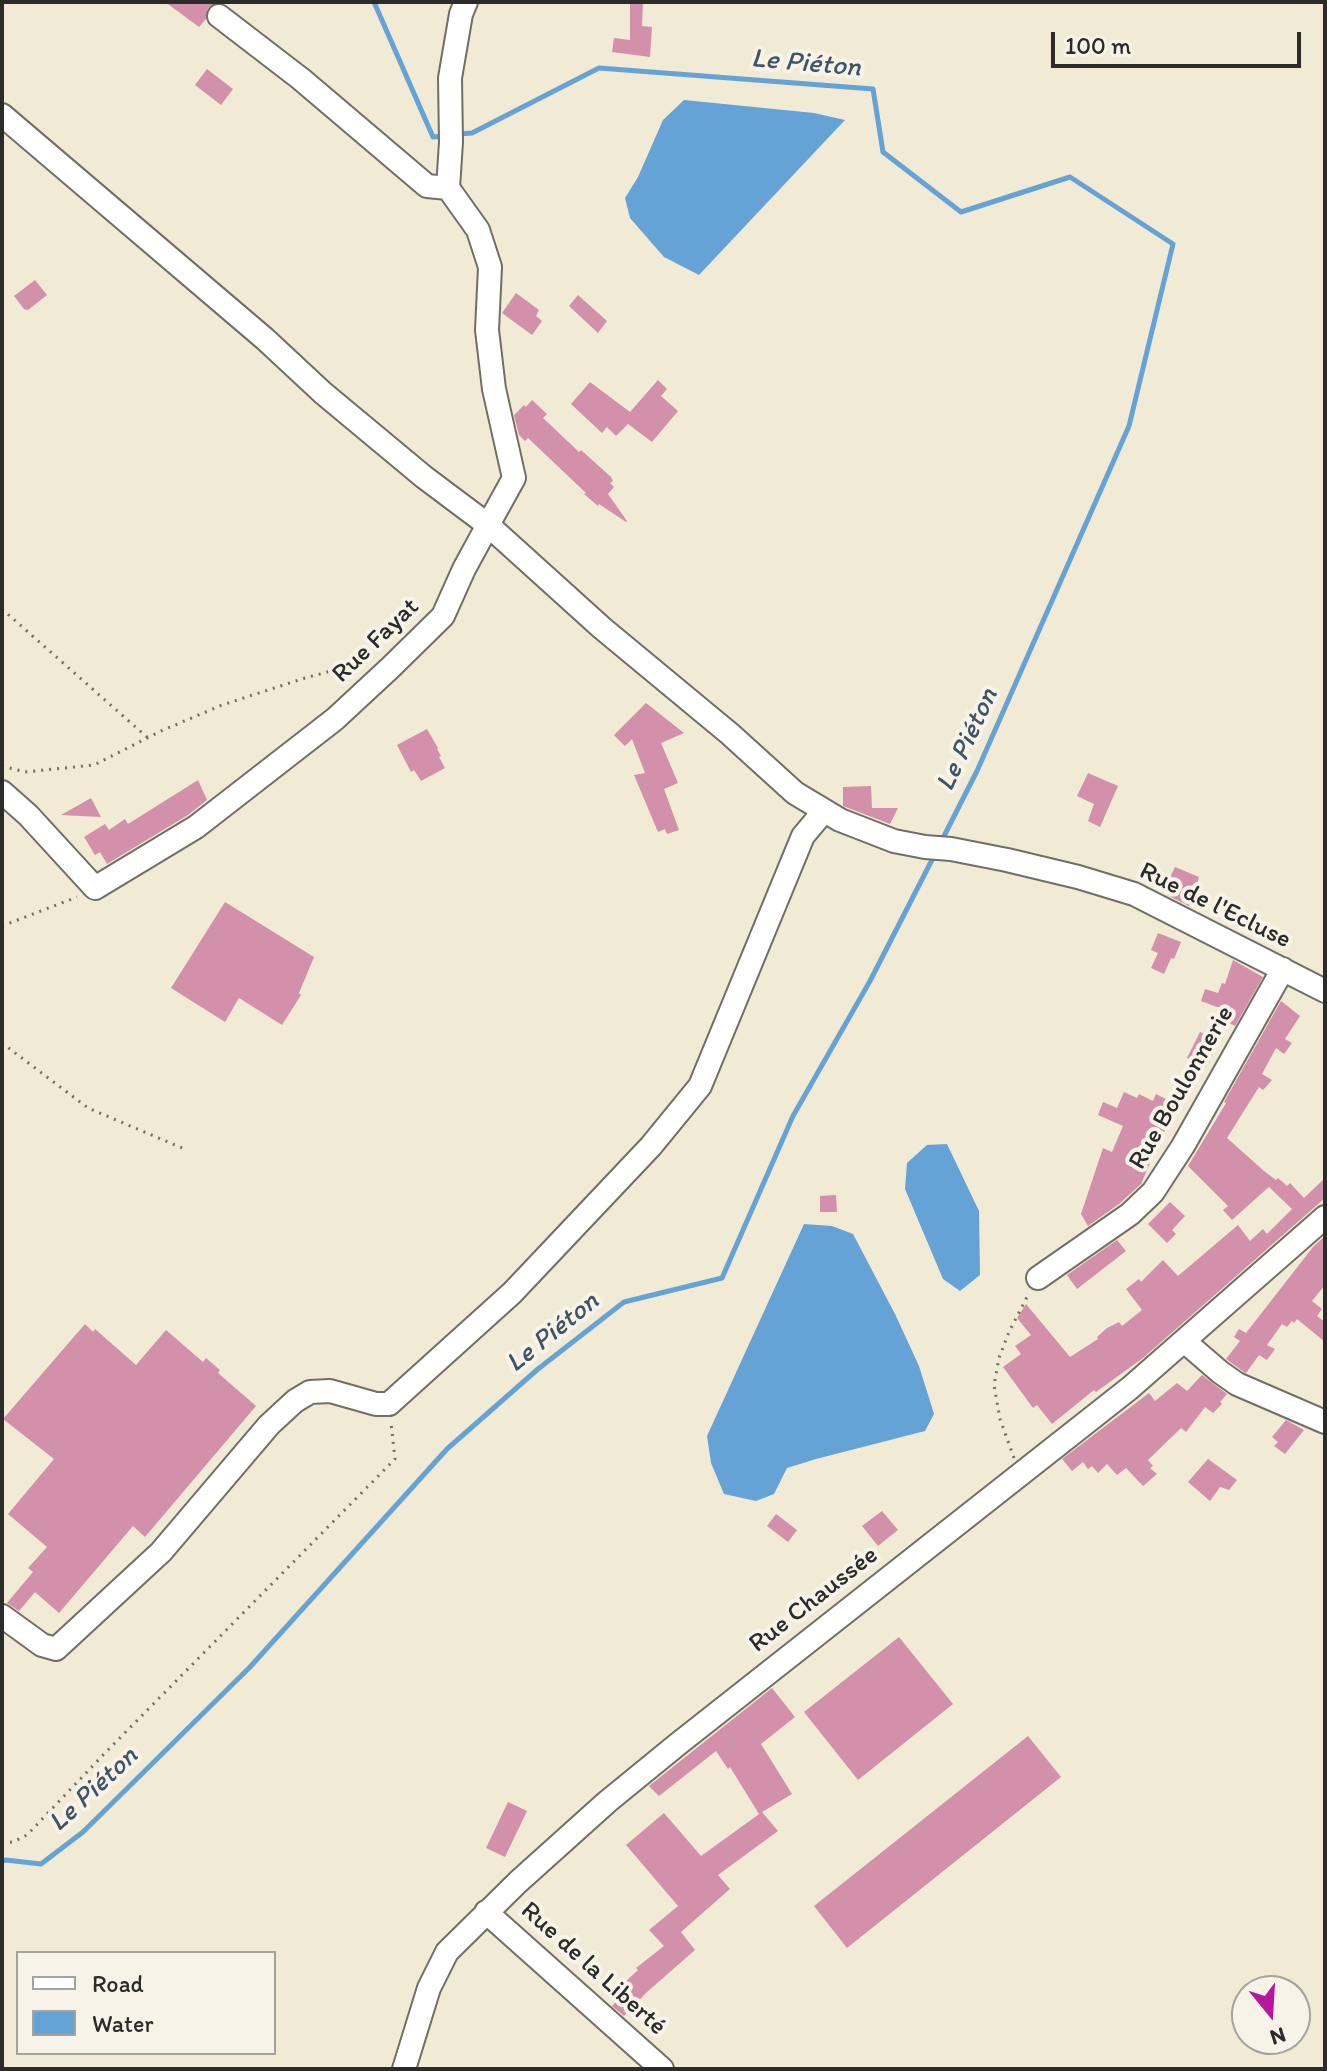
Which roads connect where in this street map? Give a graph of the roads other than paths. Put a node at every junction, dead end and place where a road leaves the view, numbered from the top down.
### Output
1 (466, 2) edge
2 (219, 16) dead end
3 (2, 115) edge
4 (448, 188) junction
5 (488, 525) junction
6 (2, 792) edge
7 (824, 811) junction
8 (1283, 969) junction
9 (1325, 991) edge
10 (1325, 1217) edge
11 (1038, 1278) road end
12 (1184, 1341) junction
13 (1325, 1422) edge
14 (2, 1616) edge
15 (486, 1912) junction
16 (404, 2069) edge
17 (662, 2069) edge

1 - 4 street
2 - 4 street
3 - 5 street
4 - 5 street, Rue Fayat
5 - 6 street, Rue Fayat
5 - 7 street
7 - 8 street, Rue de l'Ecluse
7 - 14 street
8 - 9 street, Rue de l'Ecluse
8 - 11 street, Rue Boulonnerie
10 - 12 street, Rue Chaussée
12 - 13 street
12 - 15 street, Rue Chaussée
15 - 16 street, Rue Chaussée
15 - 17 street, Rue de la Liberté

